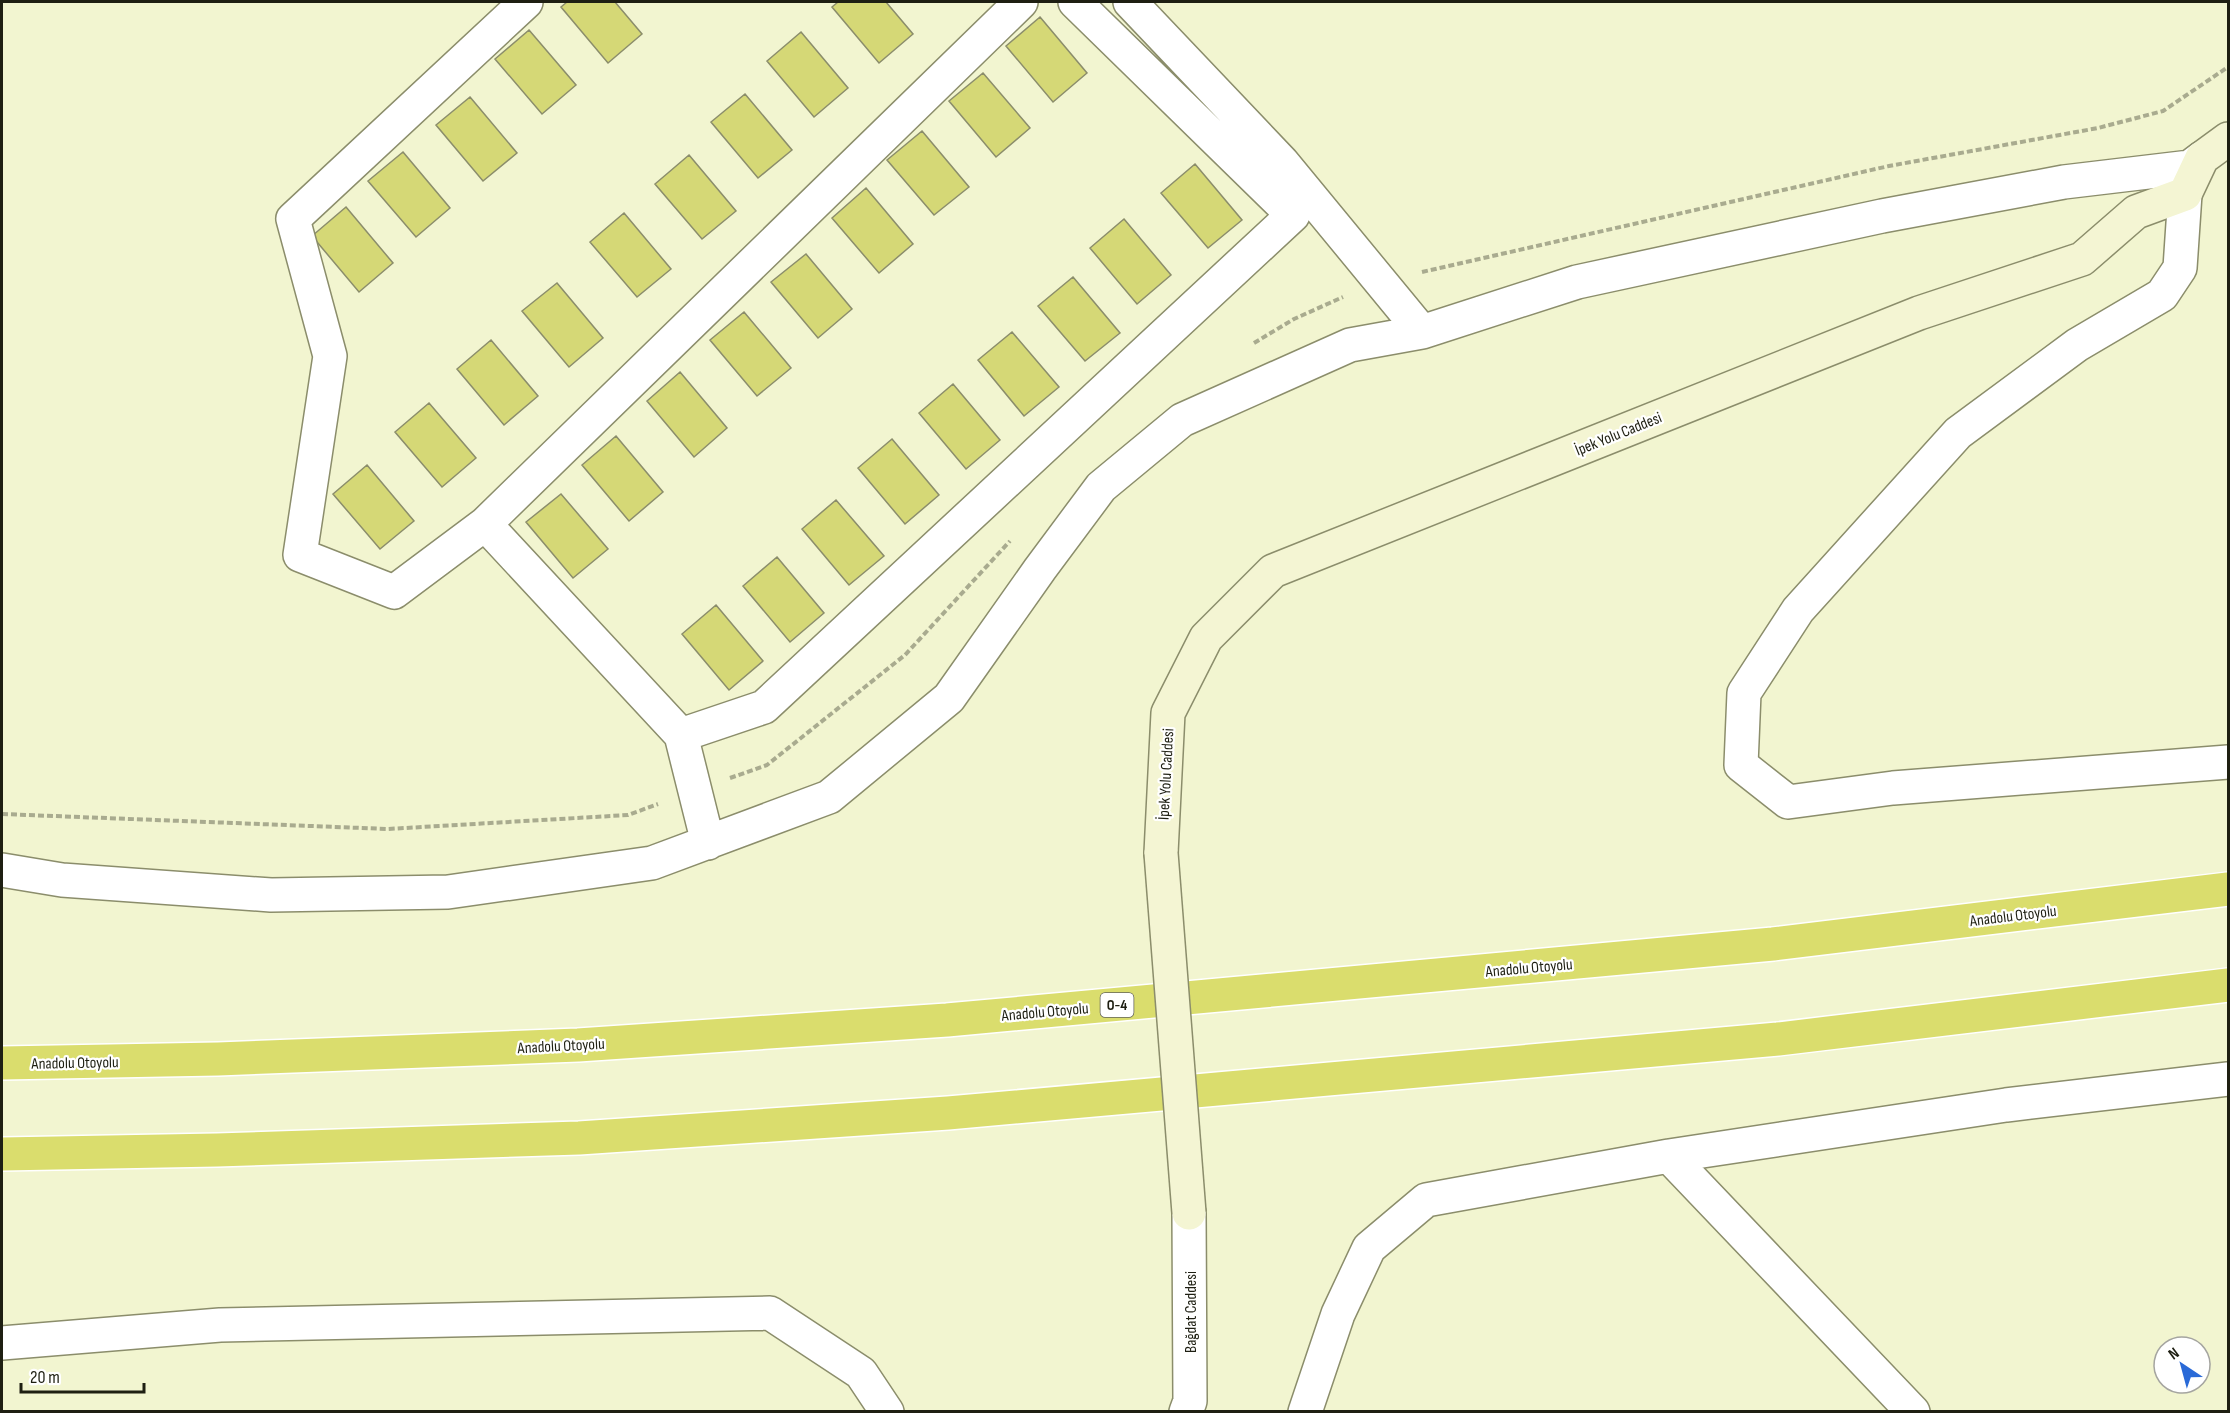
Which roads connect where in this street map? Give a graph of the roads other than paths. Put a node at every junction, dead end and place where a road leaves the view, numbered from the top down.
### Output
1 (526, 2) edge
2 (1021, 2) edge
3 (1075, 2) edge
4 (1131, 2) edge
5 (2229, 139) edge
6 (2202, 158) junction
7 (2185, 194) junction
8 (1422, 332) junction
9 (485, 524) junction
10 (681, 735) junction
11 (2229, 762) edge
12 (708, 843) junction
13 (2, 870) edge
14 (2229, 889) edge
15 (2229, 985) edge
16 (2, 1063) edge
17 (2229, 1079) edge
18 (2, 1154) edge
19 (1669, 1156) junction
20 (1189, 1213) joint
21 (2, 1343) edge
22 (887, 1412) edge
23 (1186, 1412) edge
24 (1305, 1412) edge
25 (1913, 1412) edge

1 - 9 street
2 - 9 street
3 - 10 street
4 - 8 street
5 - 6 street
6 - 7 street
6 - 8 street
7 - 11 street
7 - 20 street, İpek Yolu Caddesi, bridge
8 - 12 street
9 - 10 street
10 - 12 street
12 - 13 street
14 - 16 highway, Anadolu Otoyolu / O-4
15 - 18 highway
17 - 19 street
19 - 24 street
19 - 25 street
20 - 23 street, Bağdat Caddesi
21 - 22 street

